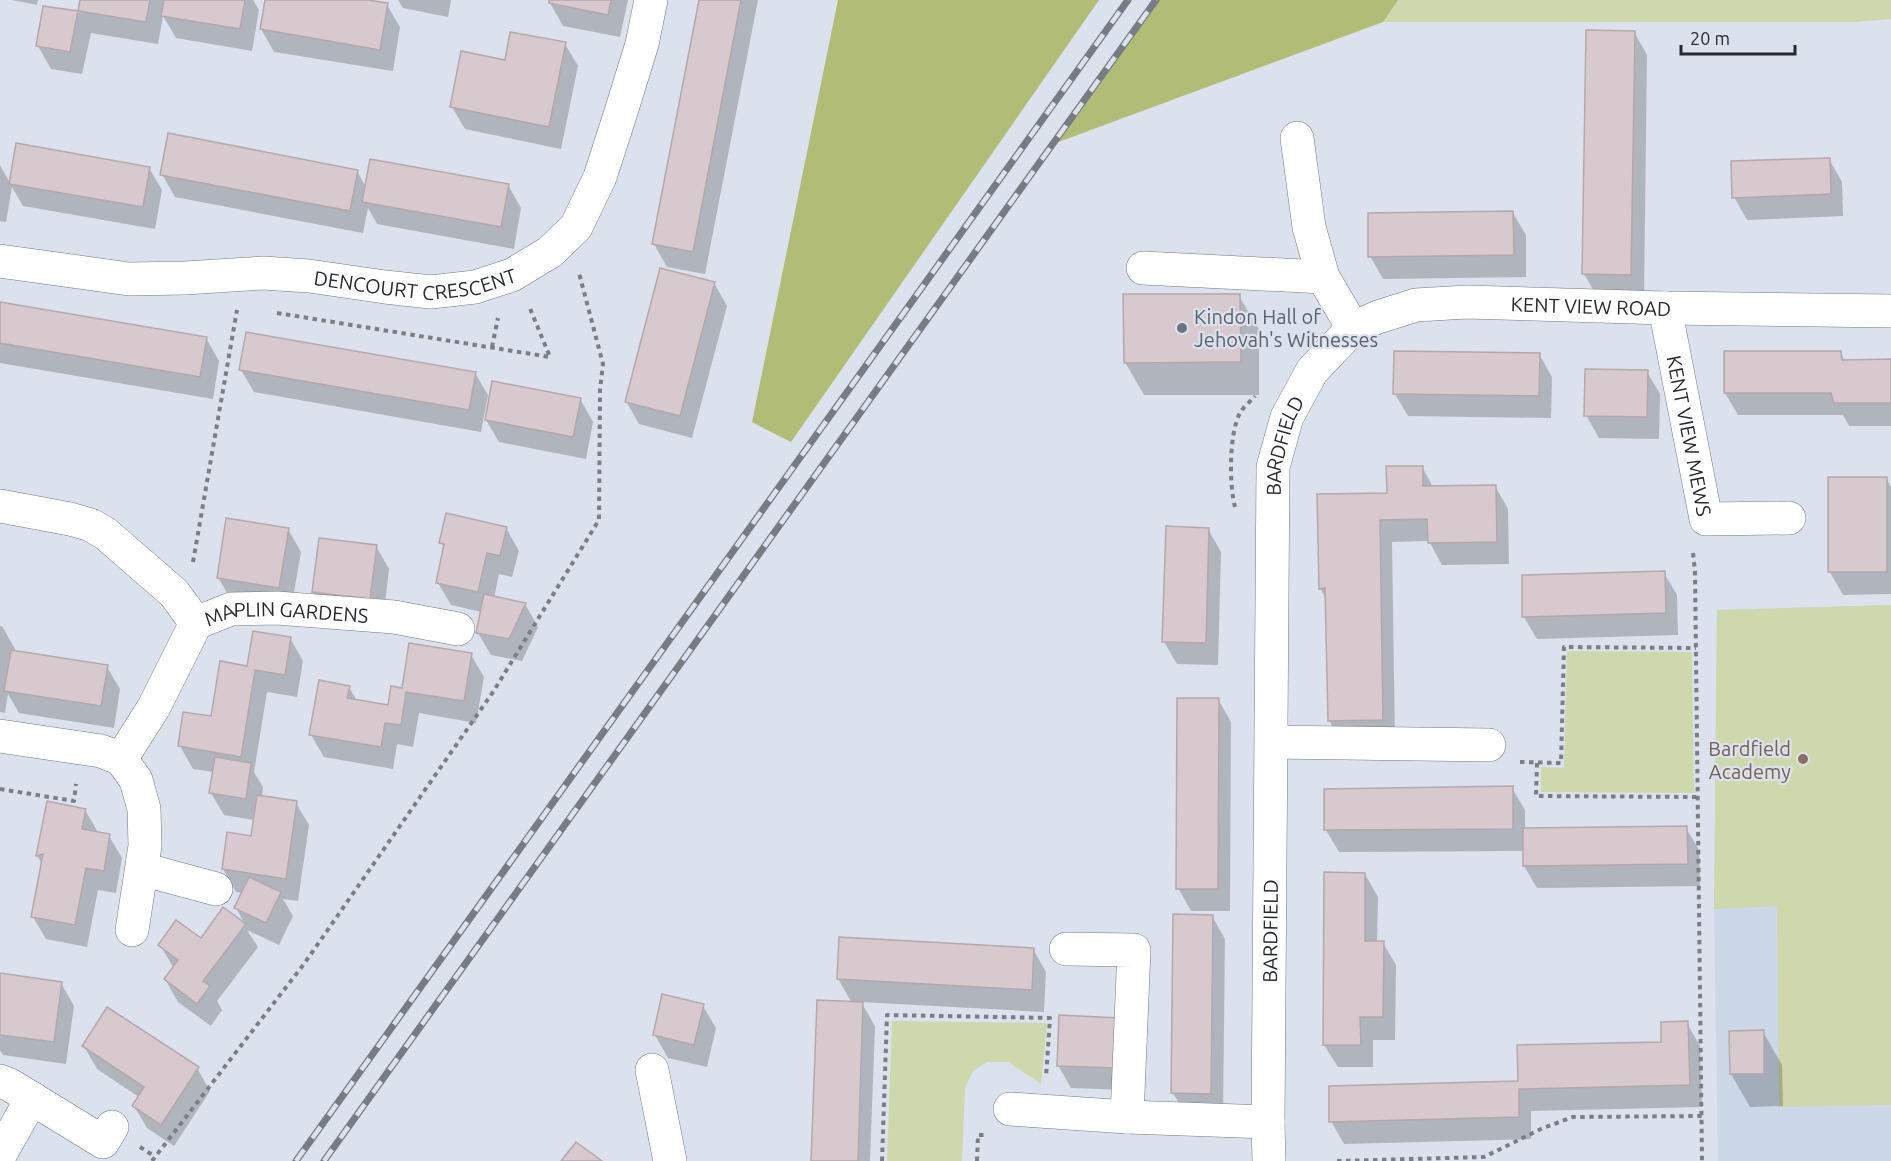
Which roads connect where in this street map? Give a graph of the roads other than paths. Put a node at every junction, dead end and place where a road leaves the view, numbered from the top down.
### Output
1 (651, 0) edge
2 (1297, 138) dead end
3 (0, 261) edge
4 (1143, 268) dead end
5 (1323, 277) junction
6 (1665, 308) junction
7 (1891, 311) edge
8 (1353, 328) junction
9 (1312, 371) joint
10 (0, 506) edge
11 (1789, 518) dead end
12 (190, 615) junction
13 (458, 629) dead end
14 (0, 736) edge
15 (1272, 742) junction
16 (1502, 754) road end
17 (121, 759) junction
18 (142, 869) junction
19 (216, 890) dead end
20 (132, 930) dead end
21 (1066, 949) dead end
22 (652, 1070) dead end
23 (0, 1081) edge
24 (32, 1098) junction
25 (1010, 1109) dead end
26 (1127, 1117) junction
27 (1268, 1122) junction
28 (112, 1127) dead end
29 (1, 1154) edge
30 (670, 1161) edge
31 (1269, 1161) edge

1 - 3 street, DENCOURT CRESCENT
2 - 5 street
4 - 5 street
5 - 8 street
6 - 7 street, KENT VIEW ROAD
6 - 8 street, KENT VIEW ROAD
6 - 11 street, KENT VIEW MEWS
8 - 9 street, KENT VIEW ROAD
9 - 15 street, BARDFIELD
10 - 12 street
12 - 13 street, MAPLIN GARDENS
12 - 17 street, MAPLIN GARDENS
14 - 17 street
15 - 16 street
15 - 27 street, BARDFIELD
17 - 18 street
18 - 19 street
18 - 20 street
21 - 26 street
22 - 30 street
23 - 24 street
24 - 28 street
24 - 29 street
25 - 26 street
26 - 27 street
27 - 31 street, BARDFIELD

